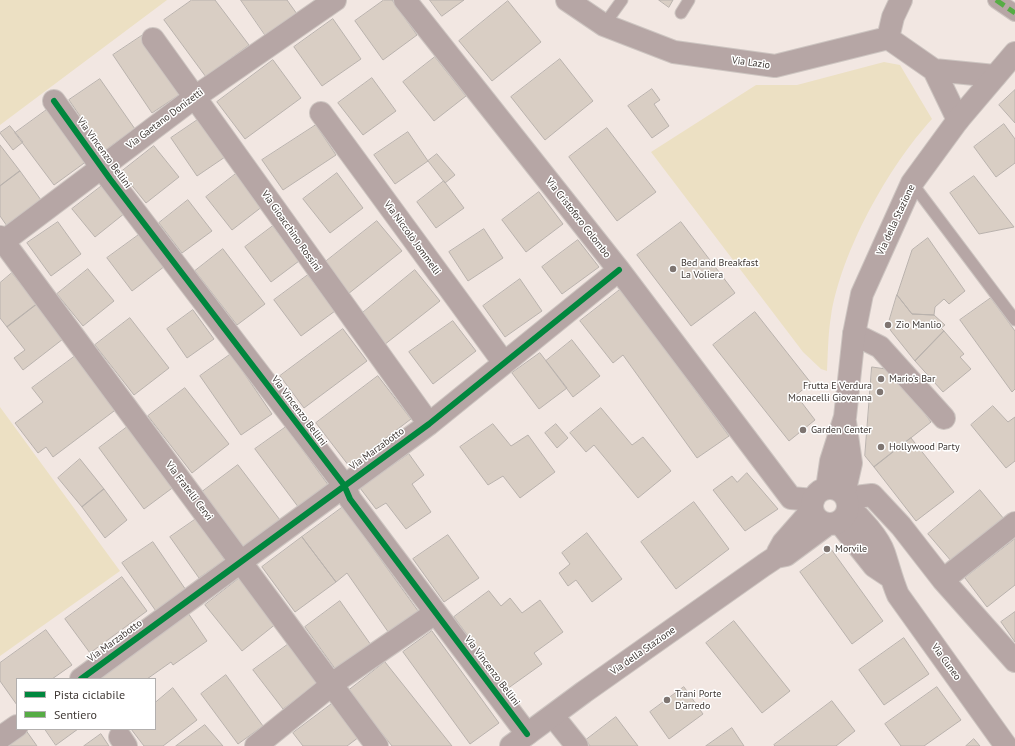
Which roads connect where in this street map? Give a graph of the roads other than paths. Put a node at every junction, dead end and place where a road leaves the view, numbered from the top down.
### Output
1 (335, 0) edge
2 (405, 0) edge
3 (567, 0) edge
4 (622, 0) edge
5 (689, 0) edge
6 (901, 0) edge
7 (996, 0) edge
8 (681, 13) dead end
9 (1015, 13) edge
10 (604, 25) junction
11 (888, 38) junction
12 (153, 39) dead end
13 (1015, 53) edge
14 (934, 70) junction
15 (995, 76) junction
16 (195, 97) junction
17 (54, 101) dead end
18 (321, 113) dead end
19 (958, 120) junction
20 (101, 167) junction
21 (912, 183) junction
22 (1, 241) edge
23 (619, 270) junction
24 (1015, 320) edge
25 (854, 334) junction
26 (504, 363) junction
27 (944, 418) dead end
28 (429, 424) junction
29 (344, 485) junction
30 (832, 505) junction
31 (1015, 523) edge
32 (901, 526) junction
33 (884, 552) junction
34 (242, 561) junction
35 (889, 576) junction
36 (942, 580) junction
37 (435, 613) junction
38 (1015, 661) edge
39 (82, 678) edge
40 (333, 684) junction
41 (553, 716) junction
42 (16, 727) edge
43 (0, 738) edge
44 (518, 740) edge
45 (256, 746) edge
46 (377, 746) edge
47 (577, 746) edge
48 (1006, 746) edge

1 - 16 street, Via Gaetano Donizetti
2 - 23 street, Via Cristoforo Colombo
3 - 10 street, Via Lazio
4 - 10 lane
5 - 8 lane
6 - 11 street
7 - 9 street
10 - 11 street, Via Lazio
11 - 14 street
12 - 16 street, Via Gioacchino Rossini
13 - 15 street, Via della Stazione
14 - 15 street
14 - 19 street
15 - 19 street, Via della Stazione
16 - 20 street, Via Gaetano Donizetti
16 - 28 street, Via Gioacchino Rossini
17 - 20 street, Via Vincenzo Bellini
18 - 26 street, Via Niccolò Jommelli
19 - 21 street, Via della Stazione
20 - 22 street, Via Gaetano Donizetti
20 - 29 street, Via Vincenzo Bellini
21 - 24 lane
21 - 25 street, Via della Stazione
22 - 34 street, Via Fratelli Cervi
23 - 26 street, Via Marzabotto
23 - 30 street, Via Cristoforo Colombo
25 - 27 street
25 - 30 street, Via della Stazione
26 - 28 street, Via Marzabotto
28 - 29 street, Via Marzabotto
29 - 34 street, Via Marzabotto
29 - 37 street, Via Vincenzo Bellini
30 - 32 street
30 - 33 street, Via Cuneo
30 - 35 street, Via Cuneo
30 - 41 street, Via della Stazione
31 - 36 street
32 - 33 street
32 - 36 street
33 - 35 street, Via Cuneo
34 - 39 street, Via Marzabotto
34 - 40 street, Via Fratelli Cervi
35 - 48 street, Via Cuneo
36 - 38 street
37 - 40 street
37 - 44 street, Via Vincenzo Bellini
40 - 45 street
40 - 46 street, Via Fratelli Cervi
41 - 44 street, Via della Stazione
41 - 47 street
42 - 43 street

